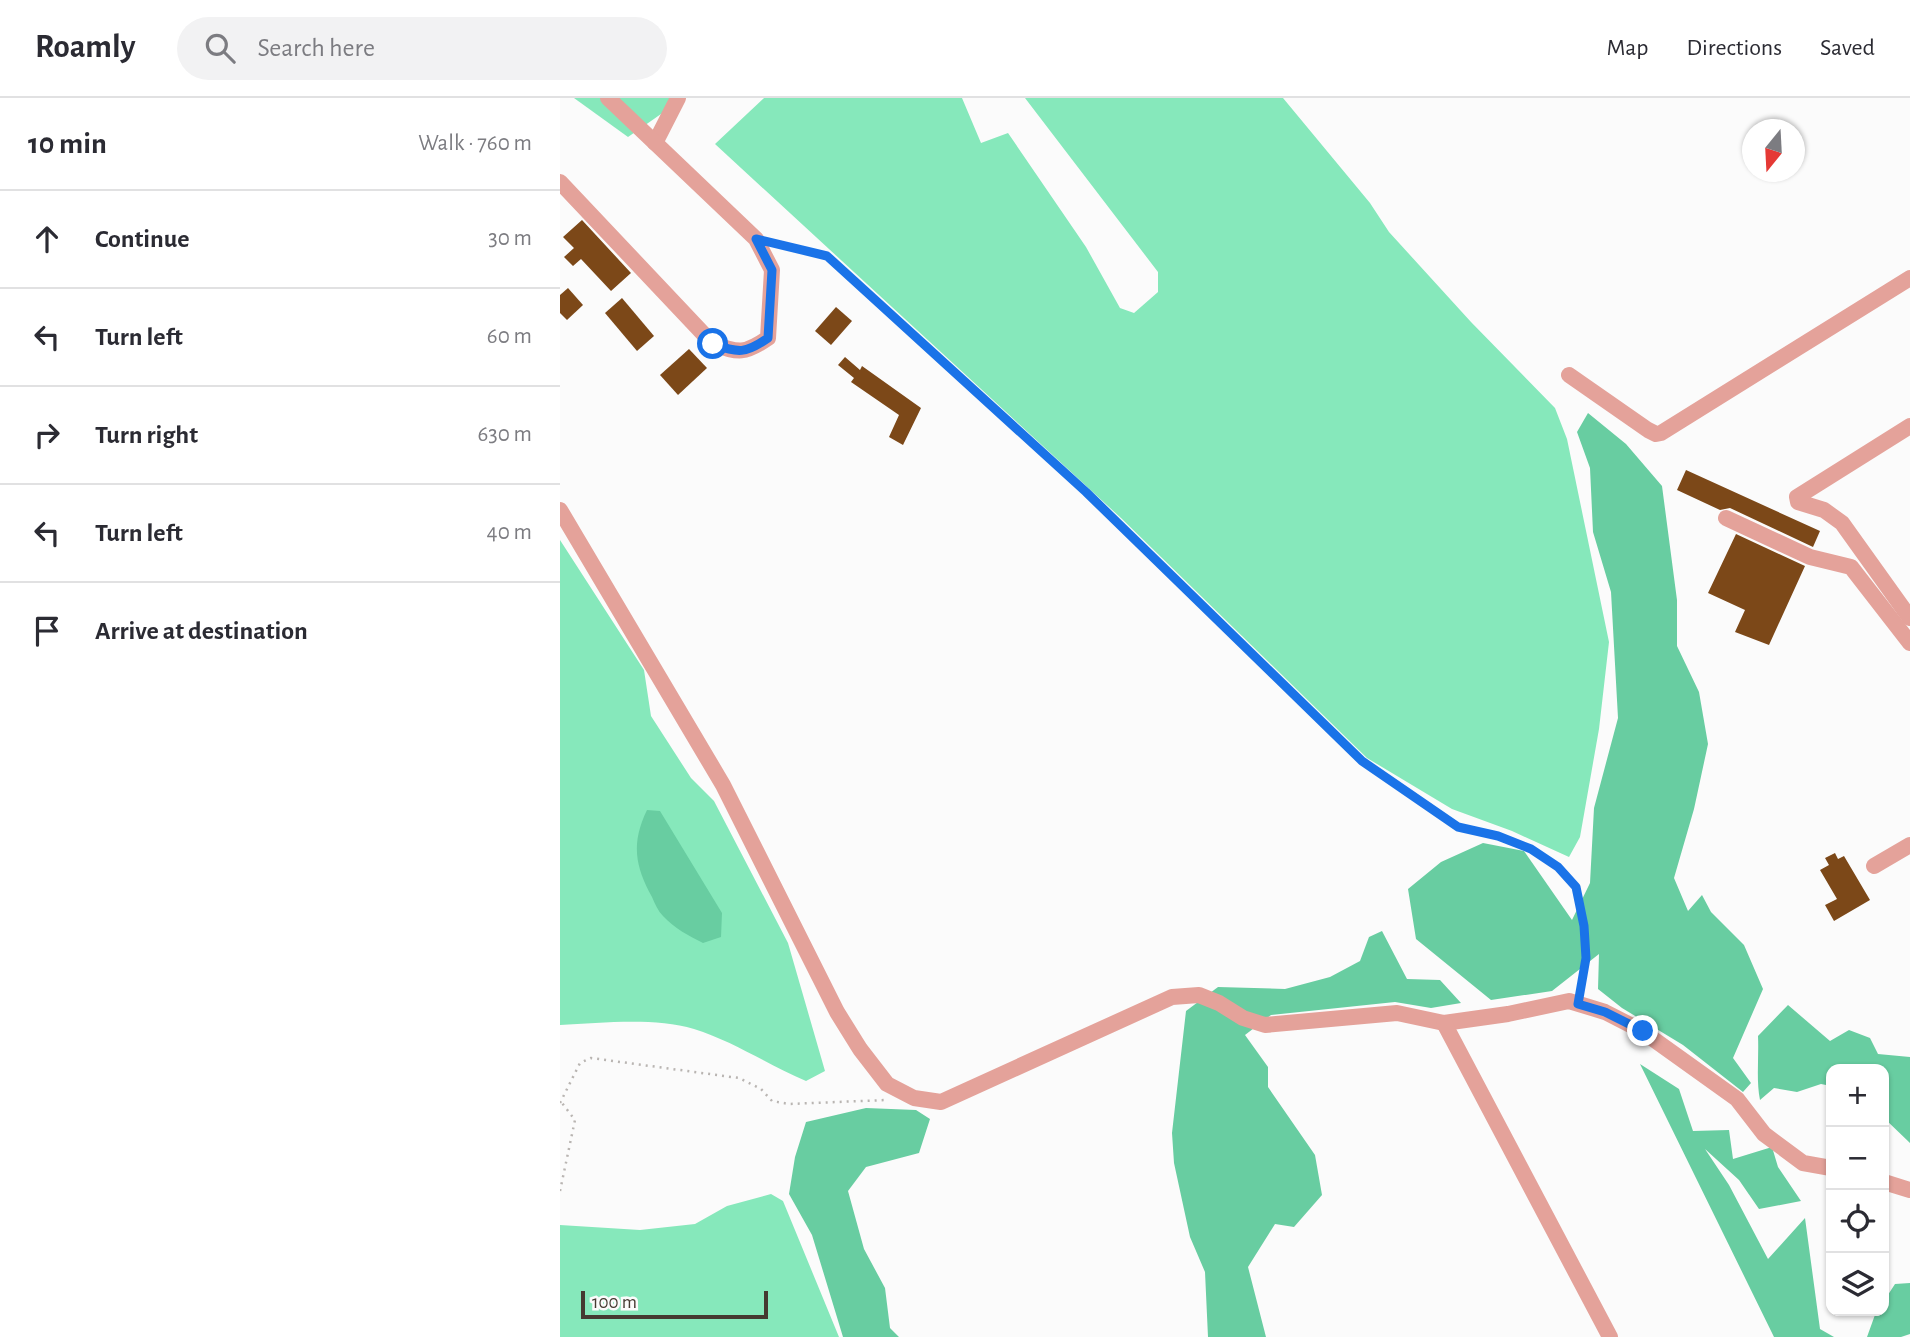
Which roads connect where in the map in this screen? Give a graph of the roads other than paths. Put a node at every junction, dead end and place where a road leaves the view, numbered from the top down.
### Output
1 (608, 98) edge
2 (678, 98) edge
3 (655, 143) junction
4 (560, 182) edge
5 (1910, 278) edge
6 (1569, 375) dead end
7 (1910, 426) edge
8 (560, 510) edge
9 (1727, 519) dead end
10 (1910, 618) edge
11 (1910, 643) edge
12 (1910, 845) edge
13 (1874, 866) dead end
14 (1444, 1023) junction
15 (1826, 1167) edge
16 (1889, 1184) edge
17 (1910, 1190) edge
18 (1610, 1337) edge

1 - 3 street
2 - 3 street
3 - 4 street
5 - 6 street
7 - 10 street
8 - 14 street
9 - 11 street
12 - 13 street
14 - 15 street
14 - 18 street
16 - 17 street

